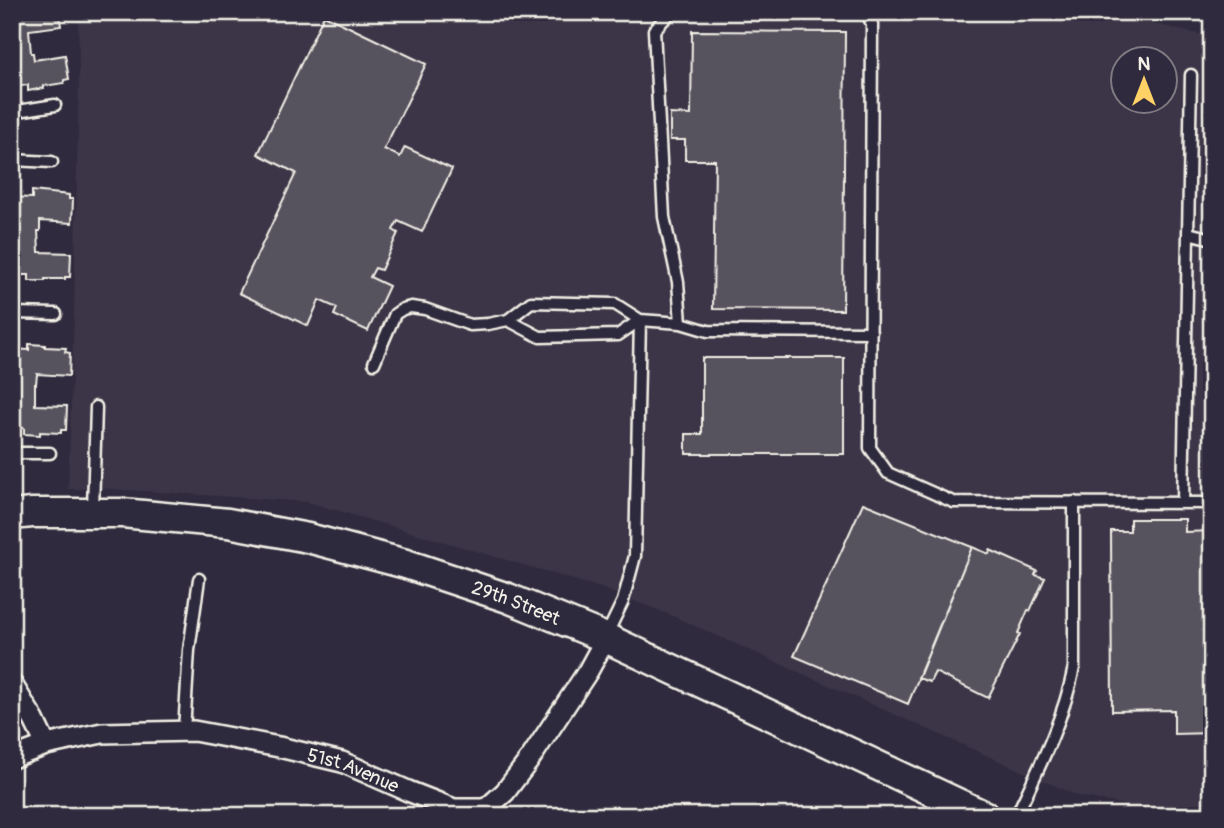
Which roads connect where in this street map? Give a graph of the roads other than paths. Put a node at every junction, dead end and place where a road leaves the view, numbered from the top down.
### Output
1 (671, 12) edge
2 (866, 12) edge
3 (1191, 75) dead end
4 (55, 105) dead end
5 (12, 112) edge
6 (12, 160) edge
7 (52, 162) dead end
8 (1188, 233) junction
9 (1212, 239) edge
10 (12, 313) edge
11 (56, 314) dead end
12 (508, 320) junction
13 (640, 320) junction
14 (681, 323) junction
15 (871, 332) junction
16 (374, 363) dead end
17 (96, 407) dead end
18 (12, 453) edge
19 (50, 453) dead end
20 (1074, 502) junction
21 (1183, 503) junction
22 (1212, 503) edge
23 (93, 513) junction
24 (12, 515) edge
25 (199, 579) dead end
26 (606, 638) junction
27 (12, 684) edge
28 (184, 731) junction
29 (46, 745) junction
30 (12, 758) edge
31 (985, 816) edge
32 (1016, 816) edge

1 - 14 lane
2 - 15 lane
3 - 8 lane
4 - 5 lane
6 - 7 lane
8 - 9 lane
8 - 21 lane
10 - 11 lane
12 - 13 lane
12 - 13 lane
12 - 16 lane
13 - 14 lane
13 - 26 lane
14 - 15 lane
15 - 20 lane
17 - 23 lane
18 - 19 lane
20 - 21 lane
20 - 32 lane
21 - 22 lane
23 - 24 street, 29th Street
23 - 26 street, 29th Street
25 - 28 lane
26 - 28 street, 51st Avenue
26 - 31 street, 29th Street
27 - 29 street
28 - 29 street, 51st Avenue
29 - 30 street, 51st Avenue

